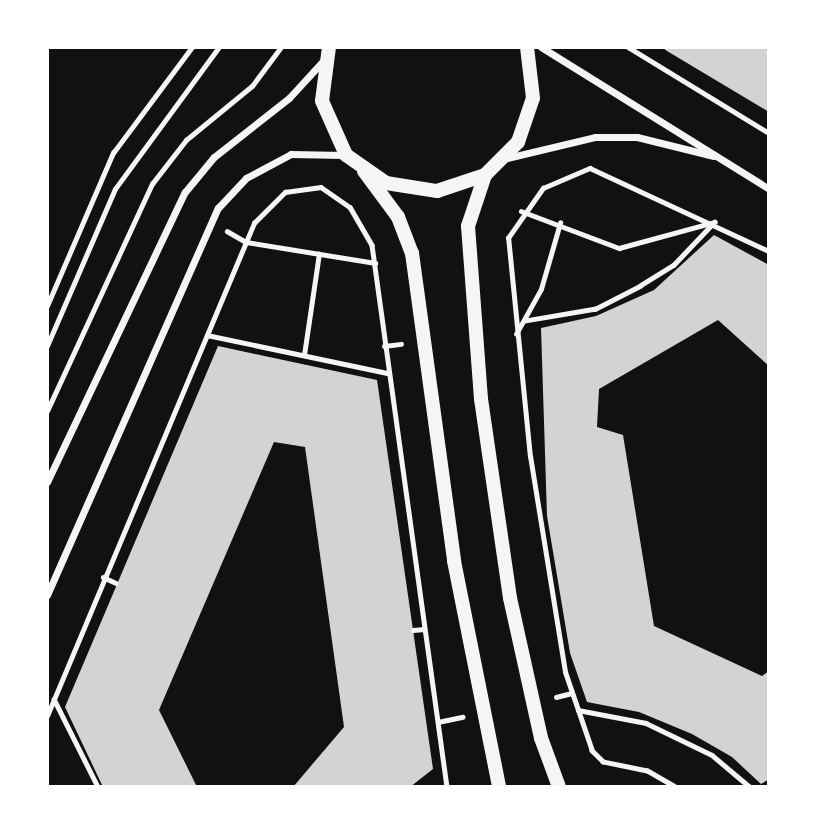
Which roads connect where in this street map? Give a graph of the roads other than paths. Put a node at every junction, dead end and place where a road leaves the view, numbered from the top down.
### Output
1 (527, 47) edge
2 (541, 47) edge
3 (326, 54) edge
4 (346, 155) junction
5 (722, 158) junction
6 (504, 160) junction
7 (364, 171) junction
8 (485, 175) junction
9 (769, 189) edge
10 (47, 482) edge
11 (47, 595) edge
12 (499, 787) edge
13 (559, 787) edge

1 - 6 main road
2 - 5 street
3 - 4 main road
3 - 10 street
4 - 7 main road
4 - 11 street
5 - 6 street
5 - 9 street
6 - 8 main road
7 - 8 main road
7 - 12 main road
8 - 13 main road

